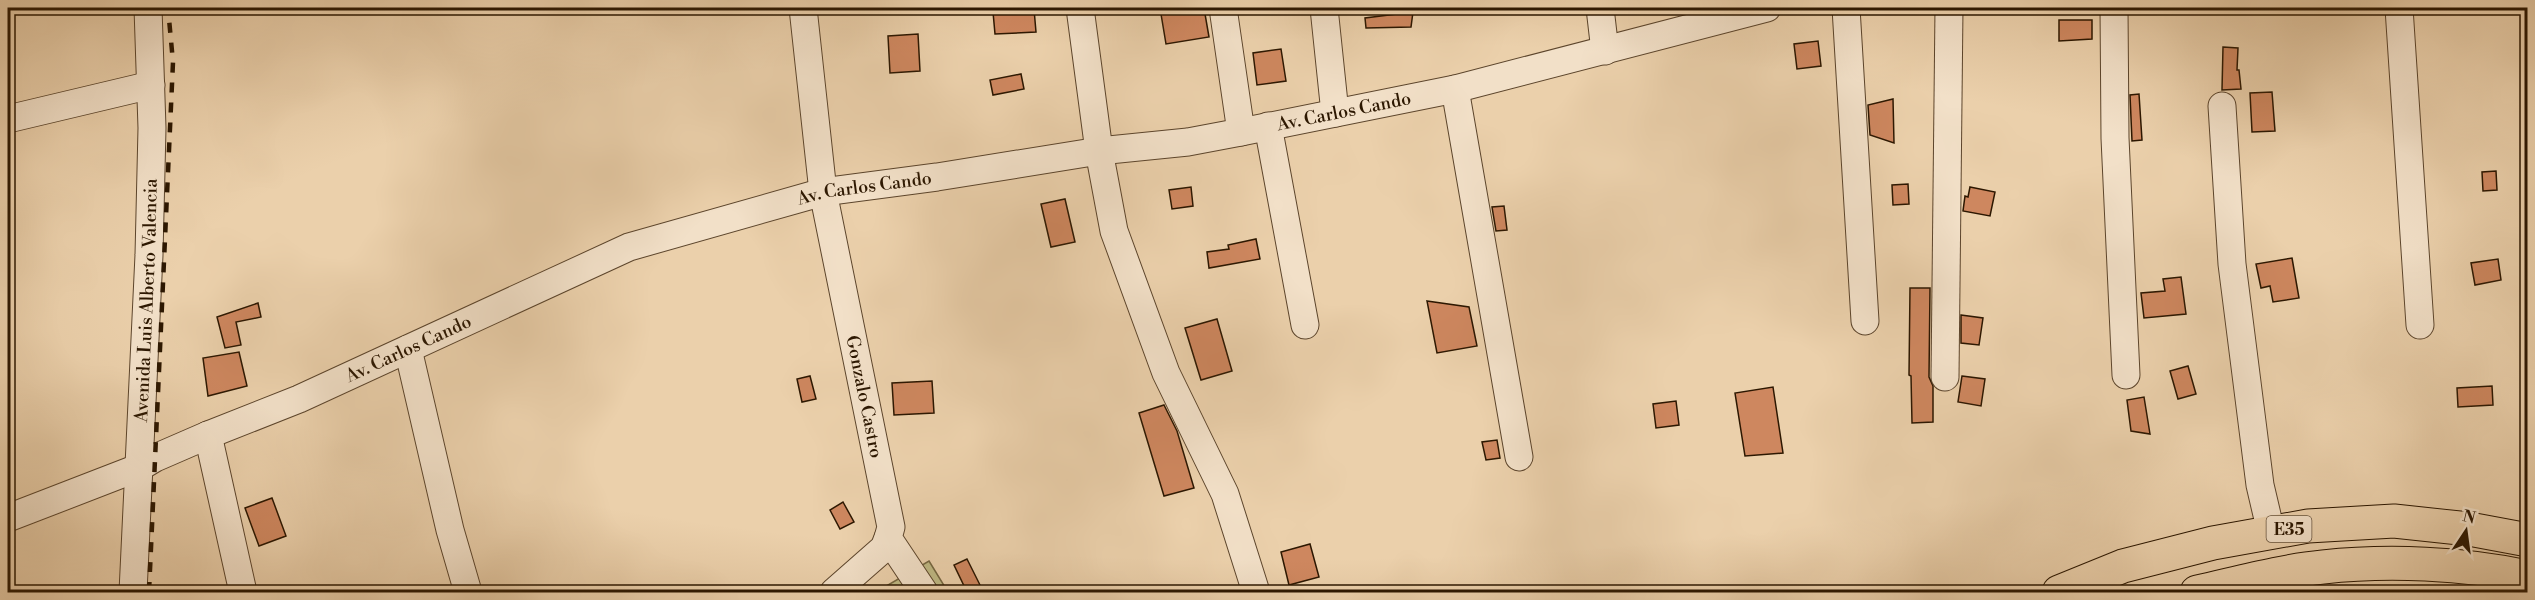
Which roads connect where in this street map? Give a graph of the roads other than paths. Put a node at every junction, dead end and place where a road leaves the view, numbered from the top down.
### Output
1 (148, 8) edge
2 (803, 8) edge
3 (1080, 8) edge
4 (1223, 8) edge
5 (1324, 8) edge
6 (1600, 8) edge
7 (1767, 8) edge
8 (1846, 8) edge
9 (1949, 8) edge
10 (2114, 8) edge
11 (2399, 8) edge
12 (1605, 51) junction
13 (151, 85) junction
14 (1455, 89) junction
15 (2222, 106) dead end
16 (1335, 113) junction
17 (8, 119) edge
18 (1268, 126) junction
19 (1241, 132) junction
20 (1099, 151) junction
21 (823, 192) junction
22 (1865, 321) dead end
23 (1305, 325) dead end
24 (2420, 325) dead end
25 (408, 349) junction
26 (2126, 375) dead end
27 (1945, 377) dead end
28 (208, 435) junction
29 (1519, 457) dead end
30 (140, 467) junction
31 (8, 518) edge
32 (2271, 532) junction
33 (888, 538) junction
34 (2528, 540) edge
35 (2528, 577) edge
36 (133, 592) edge
37 (243, 592) edge
38 (468, 592) edge
39 (834, 592) edge
40 (924, 592) edge
41 (1256, 592) edge
42 (2059, 592) edge
43 (2197, 592) edge

1 - 13 street, Avenida Luis Alberto Valencia
2 - 21 street, Gonzalo Castro
3 - 20 street
4 - 19 street
5 - 16 street
6 - 12 street
7 - 12 street, Av. Carlos Cando
8 - 22 street
9 - 27 street
10 - 26 street
11 - 24 street
12 - 14 street, Av. Carlos Cando
13 - 17 street
13 - 30 street, Avenida Luis Alberto Valencia
14 - 16 street, Av. Carlos Cando
14 - 29 street
15 - 32 street
16 - 18 street, Av. Carlos Cando
18 - 19 street, Av. Carlos Cando
18 - 23 street
19 - 20 street, Av. Carlos Cando
20 - 21 street, Av. Carlos Cando
20 - 41 street
21 - 25 street, Av. Carlos Cando
21 - 33 street, Gonzalo Castro
25 - 28 street, Av. Carlos Cando
25 - 38 street
28 - 30 street, Av. Carlos Cando
28 - 37 street
30 - 31 street, Av. Carlos Cando
30 - 36 street, Avenida Luis Alberto Valencia
32 - 34 highway, E35
32 - 42 highway, E35
33 - 39 street
33 - 40 street
35 - 43 highway, E35

